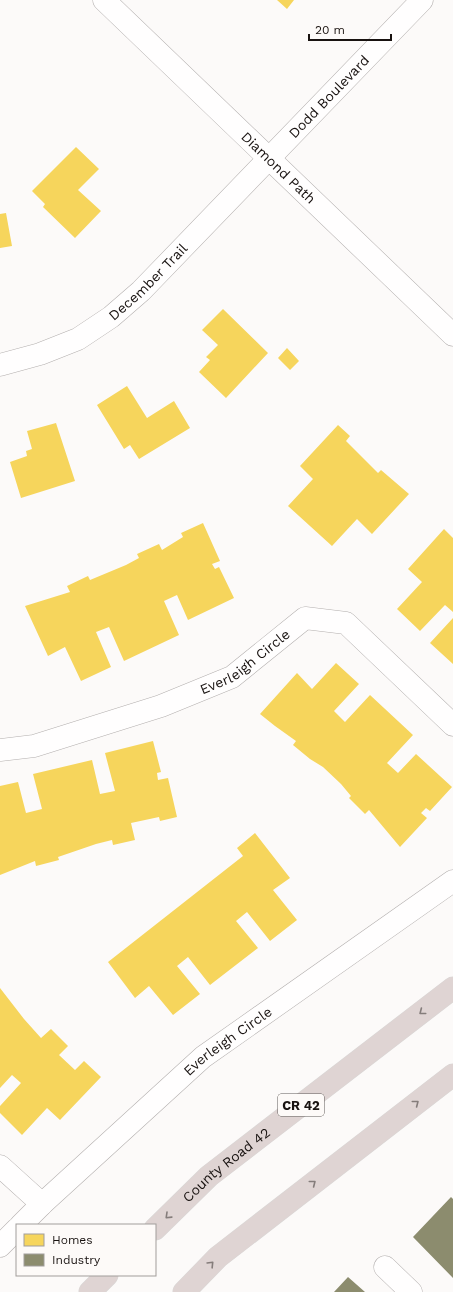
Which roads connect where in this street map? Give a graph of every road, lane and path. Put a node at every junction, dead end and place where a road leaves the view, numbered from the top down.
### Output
1 (104, 0) edge
2 (422, 0) edge
3 (268, 158) junction
4 (453, 335) edge
5 (0, 365) edge
6 (453, 725) edge
7 (0, 750) edge
8 (453, 881) edge
9 (453, 988) edge
10 (453, 1075) edge
11 (0, 1166) edge
12 (42, 1204) junction
13 (22, 1224) edge
14 (156, 1228) edge
15 (16, 1230) edge
16 (0, 1246) edge
17 (385, 1267) dead end
18 (106, 1276) edge
19 (90, 1292) edge
20 (184, 1292) edge
21 (411, 1292) edge

1 - 3 street, Diamond Path
2 - 3 street, Dodd Boulevard
3 - 4 street, Diamond Path
3 - 5 street, December Trail
6 - 7 street, Everleigh Circle
8 - 12 street, Everleigh Circle
9 -> 14 highway, County Road 42 / CR 42
20 -> 10 highway
11 - 12 street
12 - 13 street, Everleigh Circle
15 - 16 street
17 - 21 street
18 - 19 highway

